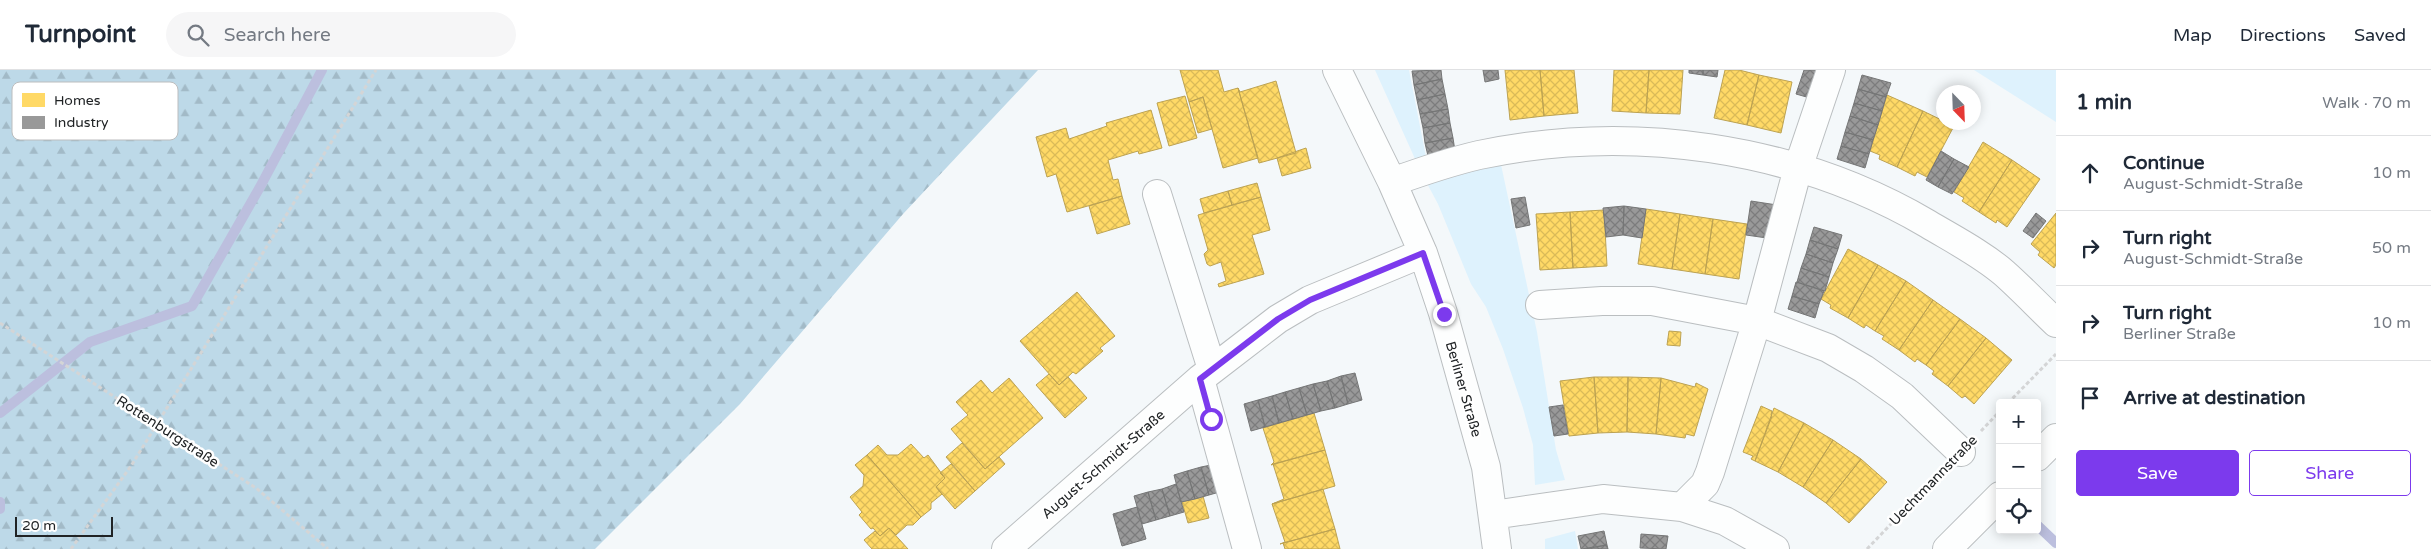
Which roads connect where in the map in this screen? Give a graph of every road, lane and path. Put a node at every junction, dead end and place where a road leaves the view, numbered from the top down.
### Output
1 (376, 70) edge
2 (1337, 70) edge
3 (1831, 70) edge
4 (1798, 168) junction
5 (1392, 182) junction
6 (1157, 194) dead end
7 (1423, 253) junction
8 (1540, 305) dead end
9 (1757, 321) junction
10 (0, 323) edge
11 (2056, 323) edge
12 (2056, 353) edge
13 (1206, 374) junction
14 (2012, 399) edge
15 (1996, 416) edge
16 (157, 424) junction
17 (2056, 438) edge
18 (1961, 452) junction
19 (2041, 453) edge
20 (1996, 500) edge
21 (1682, 507) junction
22 (1493, 515) junction
23 (71, 549) edge
24 (328, 549) edge
25 (1006, 549) edge
26 (1247, 549) edge
27 (1497, 549) edge
28 (1775, 549) edge
29 (1867, 549) edge
30 (1947, 549) edge

1 - 16 path
2 - 5 street, Berliner Straße
3 - 4 street
4 - 5 street
4 - 9 street
4 - 11 street
5 - 7 street, Berliner Straße
6 - 13 street
7 - 13 street, August-Schmidt-Straße
7 - 22 street, Berliner Straße
8 - 9 street
9 - 18 street
9 - 21 street
10 - 16 path, Rottenburgstraße
12 - 14 path
13 - 25 street, August-Schmidt-Straße
13 - 26 street
15 - 18 path, Uechtmannstraße
16 - 23 path
16 - 24 path, Rottenburgstraße
17 - 19 street
18 - 29 path, Uechtmannstraße
20 - 30 street
21 - 22 street
21 - 28 street
22 - 27 street, Berliner Straße

